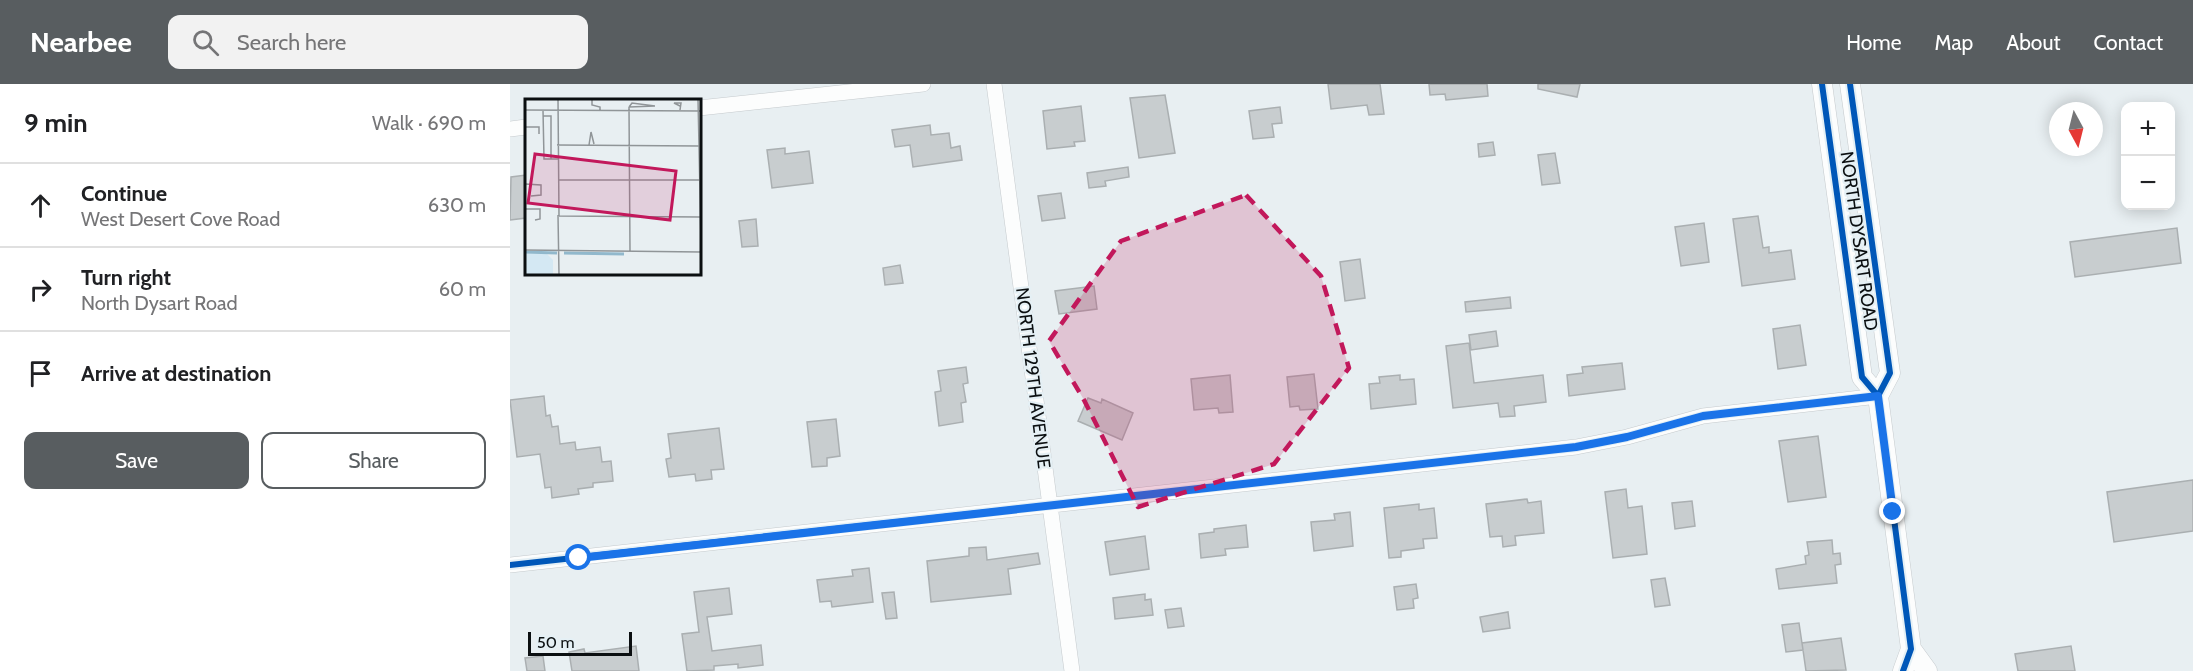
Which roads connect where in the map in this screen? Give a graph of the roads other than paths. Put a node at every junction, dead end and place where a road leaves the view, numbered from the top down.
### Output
1 (923, 84) edge
2 (994, 84) edge
3 (1822, 84) edge
4 (1850, 84) edge
5 (700, 108) edge
6 (525, 127) edge
7 (510, 129) edge
8 (1878, 396) junction
9 (1049, 504) junction
10 (510, 565) edge
11 (1911, 650) junction
12 (1072, 671) edge
13 (1903, 671) edge
14 (1927, 671) edge

1 - 5 street
2 - 9 street, NORTH 129TH AVENUE
3 - 8 main road, NORTH DYSART ROAD
4 - 8 main road, NORTH DYSART ROAD
6 - 7 street
8 - 9 street
8 - 11 main road, NORTH DYSART ROAD
9 - 10 street
9 - 12 street, NORTH 129TH AVENUE
11 - 13 main road, NORTH DYSART ROAD
11 - 14 main road, NORTH DYSART ROAD

